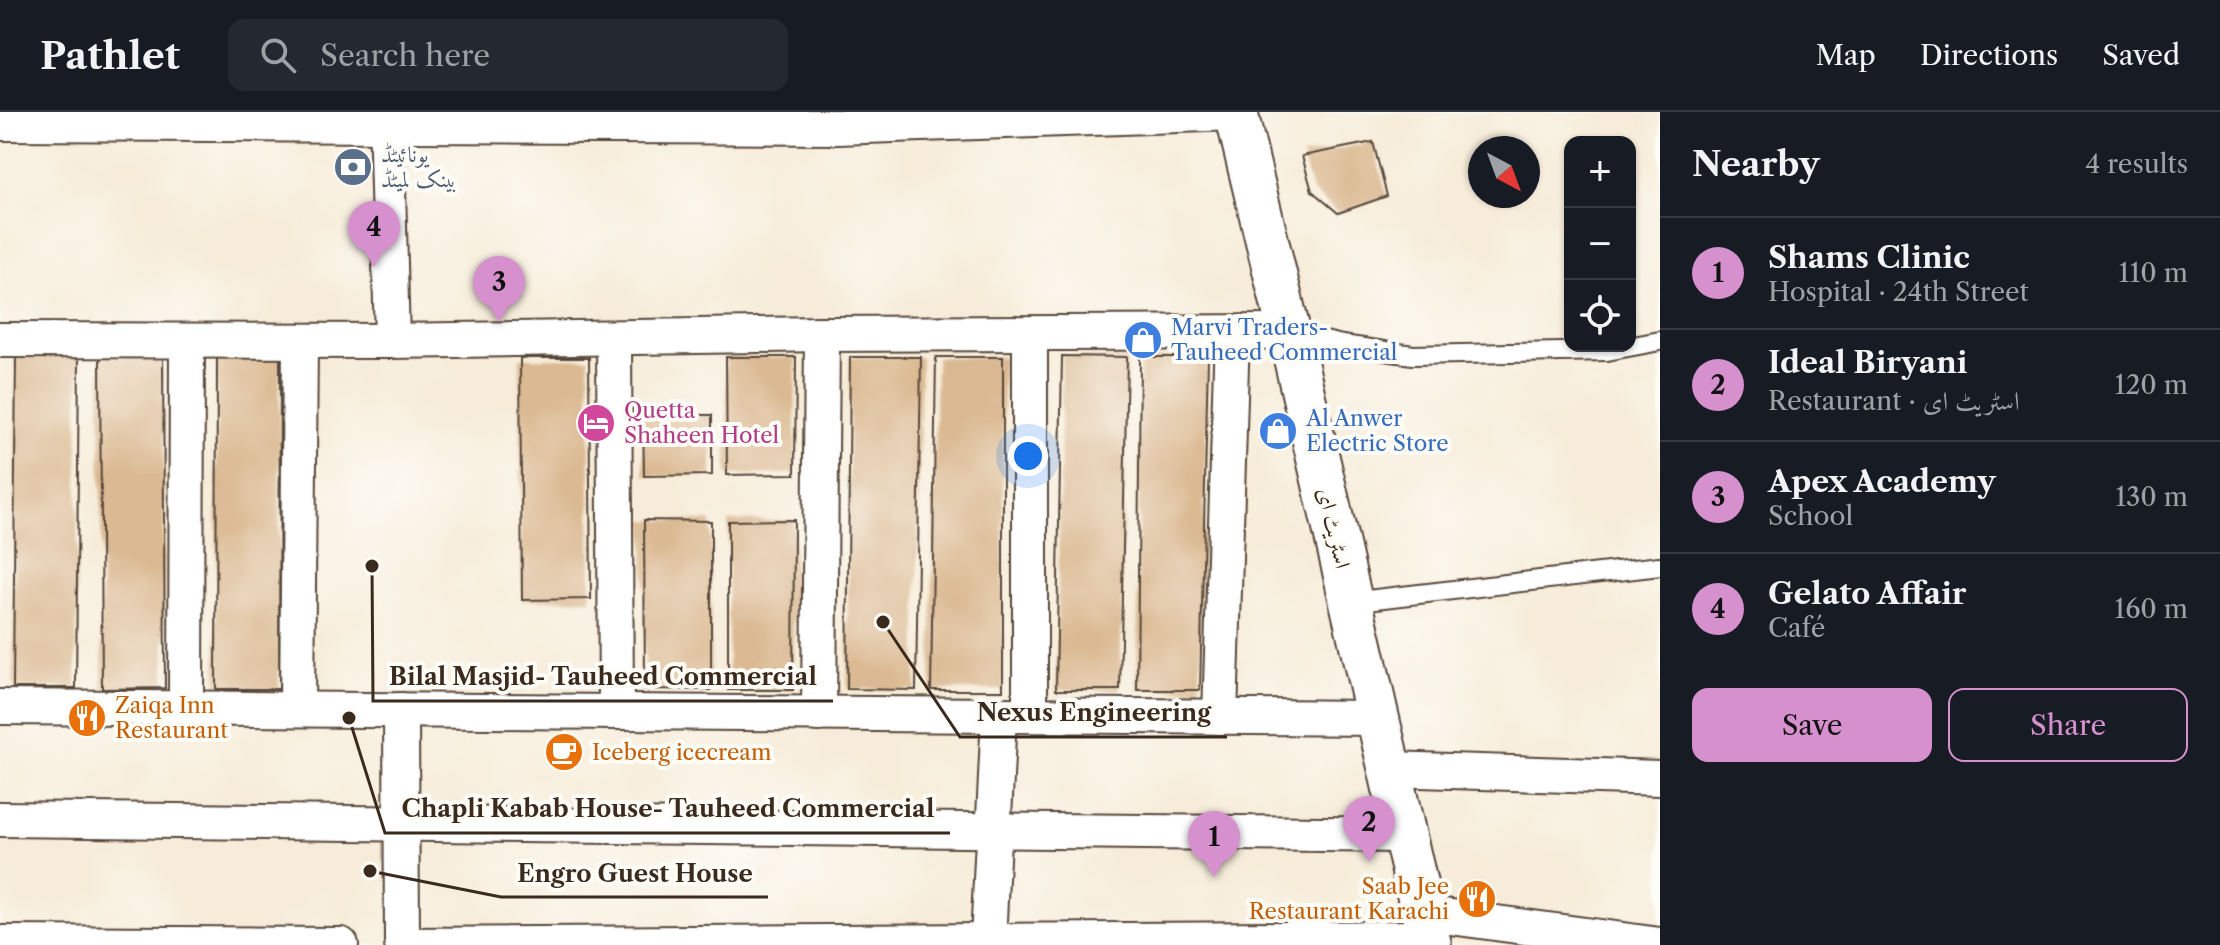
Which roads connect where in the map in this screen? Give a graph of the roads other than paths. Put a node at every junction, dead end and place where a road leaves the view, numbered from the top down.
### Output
1 (1236, 112) edge
2 (386, 118) edge
3 (0, 123) edge
4 (1289, 332) junction
5 (1232, 333) junction
6 (822, 334) junction
7 (1030, 334) junction
8 (614, 338) junction
9 (0, 340) edge
10 (187, 341) junction
11 (300, 341) junction
12 (392, 341) junction
13 (1660, 341) edge
14 (1660, 566) edge
15 (1350, 602) junction
16 (0, 707) edge
17 (186, 708) junction
18 (297, 709) junction
19 (401, 710) junction
20 (616, 712) junction
21 (819, 714) junction
22 (1015, 715) junction
23 (1220, 717) junction
24 (1377, 718) junction
25 (1389, 769) junction
26 (1660, 778) edge
27 (0, 819) edge
28 (401, 822) junction
29 (992, 830) junction
30 (1404, 835) junction
31 (1426, 932) edge
32 (988, 941) junction
33 (0, 943) edge
34 (341, 945) edge
35 (403, 945) edge
36 (1660, 945) edge

1 - 2 street
1 - 4 street, اسٹریٹ ای
2 - 3 street
2 - 12 street
4 - 5 street
4 - 13 lane
4 - 15 street, اسٹریٹ ای
5 - 7 street
5 - 23 street
6 - 7 street
6 - 8 street
6 - 21 street
7 - 22 street
8 - 12 street
8 - 20 street
9 - 10 street
10 - 11 street
10 - 17 street
11 - 12 street
11 - 18 street
14 - 15 lane
15 - 24 street, اسٹریٹ ای
16 - 17 street
17 - 18 street
18 - 19 street
19 - 20 street
19 - 28 street
20 - 21 street
21 - 22 street
22 - 23 street
22 - 29 street
23 - 24 street
24 - 25 street, اسٹریٹ ای
25 - 26 street
25 - 30 street, اسٹریٹ ای
27 - 28 street
28 - 29 street
28 - 35 street
29 - 30 street
29 - 32 street
30 - 31 street, اسٹریٹ ای
31 - 32 street
31 - 36 street
32 - 35 street
33 - 34 street

